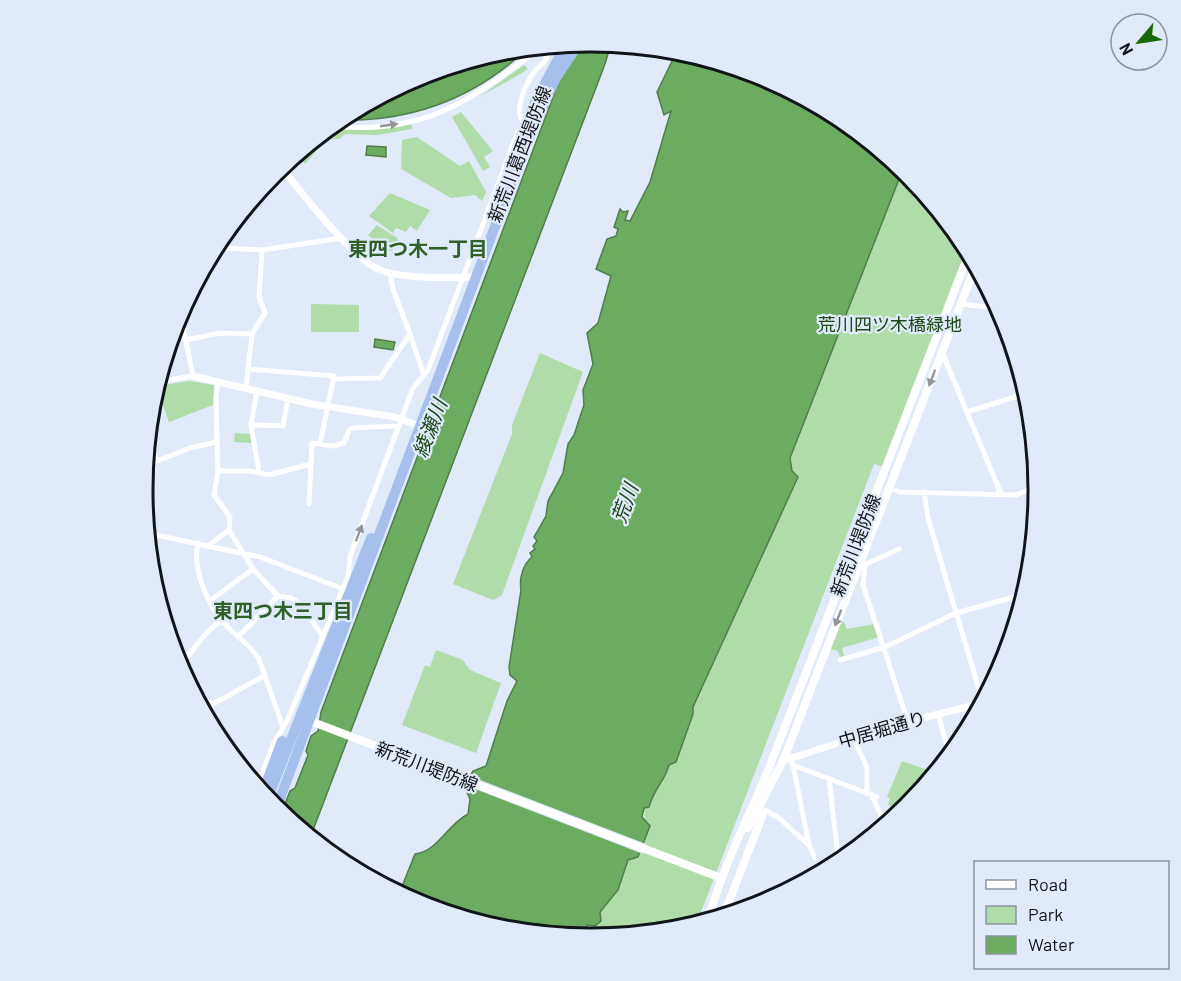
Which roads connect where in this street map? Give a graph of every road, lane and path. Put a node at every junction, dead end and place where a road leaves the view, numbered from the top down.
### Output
1 (560, 53) edge
2 (560, 53) edge
3 (573, 53) edge
4 (548, 54) edge
5 (531, 56) edge
6 (536, 107) junction
7 (522, 120) junction
8 (347, 126) edge
9 (288, 175) edge
10 (342, 238) junction
11 (225, 248) edge
12 (262, 250) junction
13 (965, 264) edge
14 (390, 273) junction
15 (972, 275) edge
16 (468, 277) junction
17 (960, 304) junction
18 (988, 307) edge
19 (184, 332) edge
20 (252, 334) junction
21 (410, 334) junction
22 (186, 340) junction
23 (942, 352) junction
24 (248, 369) junction
25 (193, 376) junction
26 (422, 377) junction
27 (334, 379) junction
28 (166, 380) edge
29 (218, 381) junction
30 (433, 381) junction
31 (246, 388) junction
32 (257, 390) junction
33 (1018, 396) edge
34 (288, 398) junction
35 (328, 406) junction
36 (967, 412) junction
37 (400, 422) junction
38 (417, 424) junction
39 (251, 425) junction
40 (216, 442) junction
41 (320, 444) junction
42 (154, 453) edge
43 (157, 461) junction
44 (153, 463) edge
45 (310, 464) junction
46 (218, 471) junction
47 (259, 472) junction
48 (889, 488) junction
49 (1028, 489) edge
50 (924, 492) junction
51 (1001, 494) junction
52 (309, 504) dead end
53 (229, 530) junction
54 (155, 534) edge
55 (198, 543) junction
56 (209, 545) junction
57 (899, 549) dead end
58 (243, 553) junction
59 (862, 564) junction
60 (253, 569) junction
61 (348, 592) junction
62 (278, 596) junction
63 (1016, 597) edge
64 (211, 600) junction
65 (956, 613) junction
66 (222, 621) junction
67 (238, 636) junction
68 (322, 636) junction
69 (885, 647) junction
70 (186, 658) edge
71 (840, 660) dead end
72 (264, 676) junction
73 (978, 695) edge
74 (207, 702) edge
75 (213, 704) junction
76 (972, 706) edge
77 (210, 709) edge
78 (938, 714) junction
79 (302, 717) junction
80 (908, 722) junction
81 (283, 727) junction
82 (853, 737) junction
83 (947, 745) edge
84 (786, 759) junction
85 (793, 765) junction
86 (778, 771) junction
87 (261, 778) edge
88 (830, 779) junction
89 (273, 791) edge
90 (273, 791) edge
91 (273, 792) edge
92 (869, 794) junction
93 (878, 797) dead end
94 (765, 810) junction
95 (882, 818) edge
96 (741, 837) junction
97 (809, 845) junction
98 (838, 852) edge
99 (815, 858) dead end
100 (717, 876) junction
101 (727, 906) edge
102 (710, 912) edge

1 - 6 main road, 新荒川葛西堤防線
2 - 61 highway
3 - 91 highway
4 - 7 street
8 -> 5 street
6 - 7 street
6 - 16 main road, 新荒川葛西堤防線
7 - 16 street
9 - 10 street
10 - 12 street
10 - 14 street
11 - 12 street
12 - 20 street
13 - 96 main road, 新荒川堤防線
14 - 16 street
14 - 21 street
15 - 17 main road, 新荒川堤防線
16 - 26 street
16 - 30 main road, 新荒川葛西堤防線
17 - 18 street
17 - 23 main road, 新荒川堤防線
19 - 22 street
20 - 22 street
20 - 24 street
21 - 26 street
21 - 27 street
22 - 25 street
23 - 36 street
23 -> 48 main road, 新荒川堤防線
24 - 27 street
24 - 31 street
25 - 28 street
25 - 29 street
26 - 30 street
26 - 37 street
27 - 35 street
29 - 31 street
29 - 40 street
30 - 38 main road, 新荒川葛西堤防線
31 - 32 street
32 - 34 street
32 - 39 street
33 - 36 street
34 - 35 street
34 - 39 street
35 - 37 street
35 - 41 street
36 - 51 street
37 - 38 street
37 - 41 street
61 -> 37 street
38 - 61 main road, 新荒川葛西堤防線
39 - 47 street
40 - 43 street
40 - 46 street
41 - 45 street
42 - 43 street
43 - 44 street
45 - 47 street
45 - 52 street
46 - 47 street
46 - 53 street
48 - 50 street
48 - 59 main road, 新荒川堤防線
49 - 51 street
50 - 51 street
50 - 65 street
53 - 56 street
53 - 58 street
54 - 55 street
55 - 56 street
55 - 64 street
56 - 58 street
57 - 59 street
58 - 60 street
58 - 61 street
59 - 69 street
59 -> 84 main road, 新荒川堤防線
60 - 62 street
60 - 64 street
61 - 68 street
61 - 79 main road, 新荒川葛西堤防線
61 - 89 highway
62 - 67 street
62 - 68 street
63 - 65 street
64 - 66 street
65 - 69 street
65 - 73 street
66 - 67 street
66 - 70 street
67 - 72 street
68 - 81 street
69 - 71 street
69 - 80 street
72 - 75 street
72 - 81 street
74 - 75 street
75 - 77 street
76 - 78 street, 中居堀通り
78 - 80 street, 中居堀通り
78 - 83 street
79 - 90 main road, 新荒川葛西堤防線
79 - 100 main road, 新荒川堤防線
80 - 82 street, 中居堀通り
81 - 87 street
82 - 84 street, 中居堀通り
82 - 92 street
84 - 85 street
84 - 86 main road, 新荒川堤防線
85 - 88 street
85 - 97 street
86 - 94 main road, 新荒川堤防線
86 - 96 main road, 新荒川堤防線
88 - 92 street
88 - 98 street
92 - 93 street
92 - 95 street
94 - 97 street
94 - 101 main road, 新荒川堤防線
96 - 100 main road, 新荒川堤防線
97 - 99 street
100 - 102 main road, 新荒川堤防線

